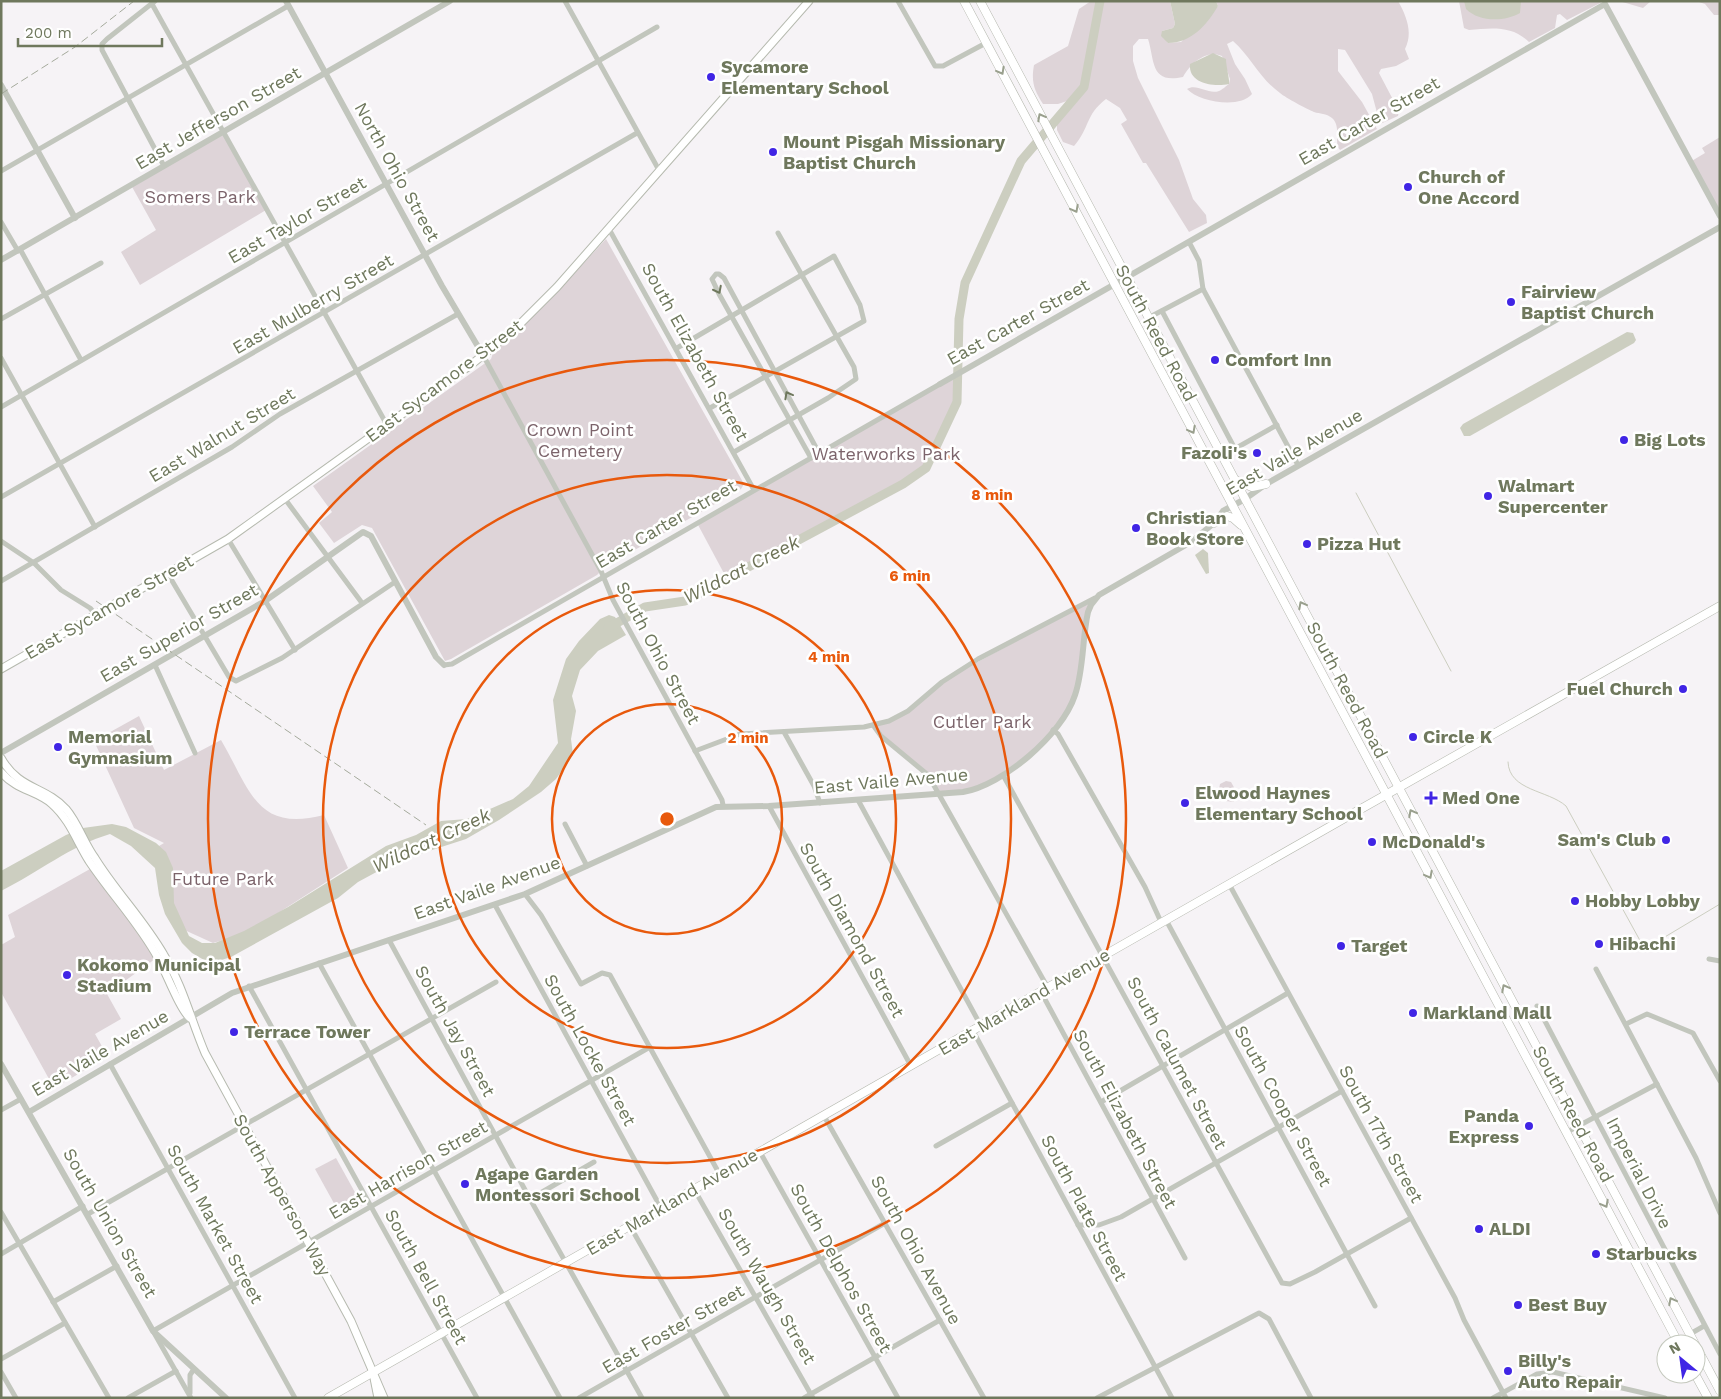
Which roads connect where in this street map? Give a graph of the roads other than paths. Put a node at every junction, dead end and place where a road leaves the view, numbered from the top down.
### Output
1 (450, 1) edge
2 (565, 1) edge
3 (809, 1) edge
4 (898, 1) edge
5 (964, 1) edge
6 (980, 1) edge
7 (154, 3) edge
8 (1608, 3) edge
9 (287, 4) edge
10 (657, 27) dead end
11 (986, 43) junction
12 (598, 61) junction
13 (186, 64) junction
14 (326, 73) junction
15 (1, 85) edge
16 (3, 94) edge
17 (128, 98) junction
18 (222, 132) junction
19 (637, 133) junction
20 (37, 150) junction
21 (164, 166) junction
22 (1, 171) edge
23 (660, 172) junction
24 (386, 184) junction
25 (1720, 216) edge
26 (74, 218) junction
27 (1, 222) edge
28 (1720, 227) edge
29 (609, 229) junction
30 (778, 233) dead end
31 (1189, 242) junction
32 (284, 243) junction
33 (19, 250) junction
34 (425, 255) junction
35 (1, 260) edge
36 (101, 263) dead end
37 (803, 275) junction
38 (1127, 278) junction
39 (1115, 285) junction
40 (1203, 289) junction
41 (45, 294) junction
42 (741, 310) junction
43 (1162, 311) junction
44 (324, 313) junction
45 (458, 314) junction
46 (732, 316) junction
47 (1148, 318) junction
48 (1, 319) edge
49 (836, 336) junction
50 (677, 348) junction
51 (483, 355) junction
52 (1, 358) edge
53 (81, 360) junction
54 (356, 371) junction
55 (774, 371) junction
56 (765, 377) junction
57 (940, 384) joint
58 (22, 394) junction
59 (1, 406) edge
60 (710, 408) junction
61 (799, 415) junction
62 (789, 420) junction
63 (387, 425) junction
64 (1277, 425) junction
65 (1235, 449) junction
66 (734, 452) junction
67 (819, 453) junction
68 (1222, 456) junction
69 (810, 458) junction
70 (60, 464) junction
71 (1298, 466) junction
72 (1235, 480) junction
73 (1266, 484) junction
74 (754, 490) junction
75 (1, 497) edge
76 (285, 499) junction
77 (1245, 499) junction
78 (1232, 504) junction
79 (1214, 523) junction
80 (95, 526) junction
81 (1246, 530) junction
82 (228, 539) junction
83 (1, 541) edge
84 (328, 557) junction
85 (34, 563) junction
86 (168, 574) junction
87 (603, 577) junction
88 (1, 581) edge
89 (395, 582) junction
90 (1099, 595) junction
91 (265, 601) junction
92 (362, 602) junction
93 (1720, 606) edge
94 (96, 615) junction
95 (205, 636) junction
96 (295, 650) junction
97 (155, 665) junction
98 (444, 665) joint
99 (1, 669) edge
100 (873, 725) junction
101 (1053, 730) junction
102 (784, 732) junction
103 (695, 751) junction
104 (195, 752) dead end
105 (1, 753) edge
106 (1, 758) edge
107 (1, 772) edge
108 (1003, 774) junction
109 (1398, 787) junction
110 (940, 794) junction
111 (1386, 794) junction
112 (858, 800) junction
113 (820, 803) junction
114 (723, 805) junction
115 (769, 806) junction
116 (69, 819) junction
117 (565, 824) dead end
118 (587, 866) junction
119 (1229, 884) junction
120 (526, 894) junction
121 (495, 905) junction
122 (1164, 921) junction
123 (389, 940) junction
124 (1104, 956) junction
125 (1709, 959) dead end
126 (1720, 961) edge
127 (319, 963) junction
128 (1596, 969) dead end
129 (496, 982) dead end
130 (249, 986) junction
131 (1044, 990) junction
132 (1288, 993) junction
133 (1536, 1006) dead end
134 (190, 1018) junction
135 (432, 1018) junction
136 (1626, 1024) junction
137 (981, 1026) junction
138 (1225, 1030) junction
139 (973, 1031) junction
140 (650, 1047) junction
141 (369, 1054) junction
142 (1, 1064) edge
143 (110, 1064) junction
144 (911, 1066) junction
145 (1163, 1066) junction
146 (591, 1081) junction
147 (1720, 1081) edge
148 (1657, 1084) junction
149 (306, 1090) junction
150 (1342, 1091) junction
151 (21, 1099) junction
152 (1101, 1102) junction
153 (1012, 1103) junction
154 (1, 1110) edge
155 (29, 1112) junction
156 (824, 1116) junction
157 (1596, 1117) junction
158 (244, 1125) junction
159 (1579, 1126) junction
160 (1278, 1127) junction
161 (1566, 1132) junction
162 (496, 1135) junction
163 (936, 1146) dead end
164 (760, 1152) junction
165 (594, 1162) dead end
166 (1216, 1163) junction
167 (168, 1168) junction
168 (434, 1171) junction
169 (720, 1175) junction
170 (694, 1189) junction
171 (530, 1199) junction
172 (1153, 1199) junction
173 (83, 1206) junction
174 (371, 1207) junction
175 (662, 1208) junction
176 (1, 1212) edge
177 (1720, 1213) edge
178 (88, 1214) junction
179 (1411, 1218) junction
180 (885, 1224) junction
181 (1078, 1225) junction
182 (630, 1226) junction
183 (308, 1242) junction
184 (20, 1244) junction
185 (1, 1254) edge
186 (1348, 1254) junction
187 (1185, 1258) dead end
188 (821, 1260) junction
189 (566, 1263) junction
190 (117, 1266) junction
191 (233, 1285) junction
192 (756, 1297) junction
193 (504, 1298) junction
194 (54, 1302) junction
195 (1375, 1306) dead end
196 (940, 1320) junction
197 (65, 1323) junction
198 (1704, 1326) junction
199 (153, 1331) junction
200 (441, 1334) junction
201 (692, 1334) junction
202 (1674, 1334) edge
203 (1690, 1334) joint
204 (1719, 1353) edge
205 (875, 1357) junction
206 (1, 1359) edge
207 (1706, 1365) edge
208 (1155, 1367) junction
209 (194, 1369) junction
210 (176, 1371) junction
211 (627, 1371) junction
212 (1, 1372) edge
213 (372, 1372) junction
214 (1700, 1384) edge
215 (1720, 1391) edge
216 (1504, 1395) edge
217 (812, 1396) edge
218 (191, 1397) edge
219 (16, 1398) edge
220 (108, 1398) edge
221 (128, 1398) edge
222 (226, 1398) edge
223 (295, 1398) edge
224 (328, 1398) edge
225 (378, 1398) edge
226 (384, 1398) edge
227 (477, 1398) edge
228 (560, 1398) edge
229 (579, 1398) edge
230 (642, 1398) edge
231 (728, 1398) edge
232 (804, 1398) edge
233 (898, 1398) edge
234 (984, 1398) edge
235 (1097, 1398) edge
236 (1172, 1398) edge
237 (1311, 1398) edge
238 (1493, 1398) edge
239 (1665, 1398) edge
240 (1708, 1398) edge

1 - 14 street, East Jefferson Street
2 - 12 street
3 - 23 main road, East Sycamore Street
4 - 11 street
5 - 11 main road, South Reed Road
38 -> 6 main road, South Reed Road
7 - 13 street
7 - 17 street
8 - 25 street
8 - 31 street, East Carter Street
9 - 13 street
9 - 14 street, North Ohio Street
10 - 12 street, East Taylor Street
11 -> 39 main road, South Reed Road
12 - 19 street
12 - 24 street, East Taylor Street
13 - 17 street
13 - 18 street
14 - 18 street, East Jefferson Street
14 - 24 street, North Ohio Street
15 - 16 street
16 - 20 street
17 - 20 street
17 - 21 street
18 - 21 street, East Jefferson Street
18 - 32 street
19 - 23 street
19 - 34 street, East Mulberry Street
20 - 22 street
20 - 26 street
21 - 26 street, East Jefferson Street
23 - 29 main road, East Sycamore Street
24 - 32 street, East Taylor Street
24 - 34 street, North Ohio Street
26 - 33 street, East Jefferson Street
27 - 33 street
28 - 71 street, East Vaile Avenue
29 - 50 street, South Elizabeth Street
29 - 51 main road, East Sycamore Street
30 - 37 street
31 - 38 street, East Carter Street
31 - 40 street
32 - 44 street
32 - 53 street, East Taylor Street
33 - 35 street, East Jefferson Street
33 - 41 street
34 - 44 street, East Mulberry Street
34 - 45 street, North Ohio Street
36 - 41 street
37 - 42 street
37 - 49 street
37 - 49 street
38 - 39 street, East Carter Street
38 - 47 main road, South Reed Road
39 - 57 street, East Carter Street
39 -> 78 main road, South Reed Road
40 - 43 street
40 - 64 street
41 - 48 street
41 - 53 street
42 - 46 street
42 -> 46 street
42 - 55 street
43 - 47 street
43 - 65 street
44 - 54 street
44 - 70 street, East Mulberry Street
45 - 51 street, North Ohio Street
45 - 54 street, East Walnut Street
46 - 50 street
46 - 56 street
47 - 68 main road, South Reed Road
49 - 55 street
49 - 61 street
50 - 60 street, South Elizabeth Street
51 - 63 main road, East Sycamore Street
51 - 87 street, South Ohio Street
52 - 58 street
53 - 58 street, East Taylor Street
54 - 63 street
54 - 80 street, East Walnut Street
55 - 56 street
61 -> 55 street
56 - 60 street
56 - 62 street
57 - 67 street, East Carter Street
58 - 59 street, East Taylor Street
58 - 70 street
60 - 66 street, South Elizabeth Street
61 - 62 street
61 - 67 street
62 - 66 street
62 - 69 street
63 - 76 main road, East Sycamore Street
64 - 65 street
64 - 71 street
65 - 68 street
66 - 74 street, South Elizabeth Street
67 - 69 street, East Carter Street
68 - 72 main road, South Reed Road
69 - 74 street, East Carter Street
70 - 75 street, East Mulberry Street
70 - 80 street
71 - 73 street, East Vaile Avenue
72 - 73 main road
72 - 77 main road, South Reed Road
73 - 77 street, East Vaile Avenue
74 - 87 street, East Carter Street
76 - 82 main road, East Sycamore Street
76 - 84 street
77 - 78 street, East Vaile Avenue
109 -> 77 main road, South Reed Road
78 - 79 street, East Vaile Avenue
78 - 81 main road, South Reed Road
79 - 81 main road
79 - 90 street, East Vaile Avenue
80 - 85 street, East Walnut Street
81 - 111 main road, South Reed Road
82 - 86 main road, East Sycamore Street
82 - 91 street
83 - 85 street
84 - 89 street, East Superior Street
84 - 91 street, East Superior Street
84 - 92 street
85 - 88 street, East Walnut Street
85 - 94 street
86 - 94 main road, East Sycamore Street
86 - 95 street
87 - 98 street, East Carter Street
87 - 103 street, South Ohio Street
89 - 92 street
89 - 98 street
90 - 100 street
90 - 101 street, East Vaile Avenue
91 - 95 street, East Superior Street
91 - 96 street
92 - 96 street
93 - 109 main road, East Markland Avenue
94 - 99 main road, East Sycamore Street
95 - 96 street
95 - 97 street, East Superior Street
97 - 104 street
97 - 105 street, East Superior Street
100 - 102 street
100 - 110 street, South Elizabeth Street
101 - 108 street, East Vaile Avenue
101 - 122 street, South Cooper Street
102 - 103 street
102 - 113 street
103 - 114 street, South Ohio Street
106 - 116 main road, South Apperson Way
107 - 116 main road, South Apperson Way
108 - 110 street, East Vaile Avenue
108 - 124 street, South Calumet Street
109 - 111 main road, East Markland Avenue
159 -> 109 main road, South Reed Road
110 - 112 street, East Vaile Avenue
110 - 131 street, South Elizabeth Street
111 - 119 main road, East Markland Avenue
111 -> 161 main road, South Reed Road
112 - 113 street, East Vaile Avenue
112 - 137 street
113 - 115 street, East Vaile Avenue
114 - 115 street, East Vaile Avenue
114 - 118 street, East Vaile Avenue
115 - 144 street, South Diamond Street
116 - 134 main road, South Apperson Way
117 - 118 street
118 - 120 street, East Vaile Avenue
119 - 122 main road, East Markland Avenue
119 - 132 street, South 17th Street
120 - 121 street, East Vaile Avenue
120 - 140 street
121 - 123 street, East Vaile Avenue
121 - 146 street, South Locke Street
122 - 124 main road, East Markland Avenue
122 - 138 street, South Cooper Street
123 - 127 street, East Vaile Avenue
123 - 135 street, South Jay Street
124 - 131 main road, East Markland Avenue
124 - 145 street, South Calumet Street
125 - 126 street
127 - 130 street, East Vaile Avenue
127 - 141 street
128 - 136 street
129 - 135 street
130 - 134 street, East Vaile Avenue
130 - 149 street, South Bell Street
131 - 137 main road, East Markland Avenue
131 - 152 street, South Elizabeth Street
132 - 138 street
132 - 150 street, South 17th Street
133 - 157 street, Imperial Drive
134 - 143 street, East Vaile Avenue
134 - 158 main road, South Apperson Way
135 - 141 street
135 - 162 street, South Jay Street
136 - 147 street
136 - 148 street
137 - 139 main road, East Markland Avenue
138 - 145 street
138 - 160 street, South Cooper Street
139 - 144 main road, East Markland Avenue
139 - 153 street, South Plate Street
140 - 146 street, East Harrison Street
140 - 169 street
141 - 149 street
141 - 168 street
142 - 151 street, South Union Street
143 - 155 street, East Vaile Avenue
143 - 167 street, South Market Street
144 - 156 main road, East Markland Avenue
145 - 152 street
145 - 166 street, South Calumet Street
146 - 162 street, East Harrison Street
146 - 175 street, South Locke Street
148 - 157 street
148 - 177 street
149 - 158 street
149 - 174 street, South Bell Street
150 - 160 street
150 - 179 street, South 17th Street
151 - 154 street, East Vaile Avenue
151 - 155 street, South Union Street
152 - 172 street, South Elizabeth Street
153 - 163 street
153 - 181 street, South Plate Street
155 - 173 street, South Union Street
156 - 164 main road, East Markland Avenue
156 - 180 street, South Ohio Avenue
157 - 159 street
157 - 198 street, Imperial Drive
158 - 167 street
158 - 183 main road, South Apperson Way
159 - 161 street
203 -> 159 main road, South Reed Road
160 - 166 street
160 - 186 street, South Cooper Street
161 -> 202 main road, South Reed Road
162 - 168 street, East Harrison Street
162 - 171 street, South Jay Street
164 - 169 main road, East Markland Avenue
164 - 188 street, South Delphos Street
165 - 171 street
166 - 172 street
166 - 186 street, South Calumet Street
167 - 178 street
167 - 191 street, South Market Street
168 - 174 street, East Harrison Street
168 - 193 street
169 - 170 main road, East Markland Avenue
170 - 175 main road, East Markland Avenue
170 - 192 street, South Waugh Street
171 - 189 street, South Jay Street
172 - 181 street
172 - 187 street, South Elizabeth Street
173 - 178 street, South Union Street
173 - 184 street
174 - 183 street, East Harrison Street
174 - 200 street, South Bell Street
175 - 182 main road, East Markland Avenue
176 - 184 street
178 - 190 street, South Union Street
179 - 186 street
179 - 216 street, South 17th Street
180 - 188 street, East Foster Street
180 - 196 street, South Ohio Avenue
181 - 208 street, South Plate Street
182 - 189 main road, East Markland Avenue
182 - 201 street
183 - 191 street, East Harrison Street
183 - 213 main road, South Apperson Way
184 - 185 street
184 - 194 street
186 - 195 street, South Cooper Street
188 - 192 street, East Foster Street
188 - 205 street, South Delphos Street
189 - 193 main road, East Markland Avenue
189 - 211 street, South Jay Street
190 - 194 street
190 - 199 street, South Union Street
191 - 199 street, East Harrison Street
191 - 223 street, South Market Street
192 - 201 street, East Foster Street
192 - 217 street, South Waugh Street
193 - 200 main road, East Markland Avenue
193 - 228 street
194 - 197 street
196 - 205 street
196 - 234 street, South Ohio Avenue
197 - 206 street
197 - 220 street
198 - 203 street
198 - 204 street, Imperial Drive
199 - 209 street
199 - 210 street, South Union Street
200 - 213 main road, East Markland Avenue
200 - 227 street, South Bell Street
201 - 211 street, East Foster Street
201 - 231 street
205 - 217 street
205 - 233 street, South Delphos Street
207 - 215 main road, South Reed Road
208 - 235 street
208 - 236 street, South Plate Street
208 - 237 street
209 - 218 street
209 - 222 street
210 - 218 street, South Union Street
210 - 221 street
211 - 229 street, East Foster Street
211 - 230 street, South Jay Street
212 - 219 street
213 - 224 main road, East Markland Avenue
213 - 225 main road, South Apperson Way
213 - 226 main road, South Apperson Way
214 - 240 main road
216 - 238 street
216 - 239 street
217 - 232 street

